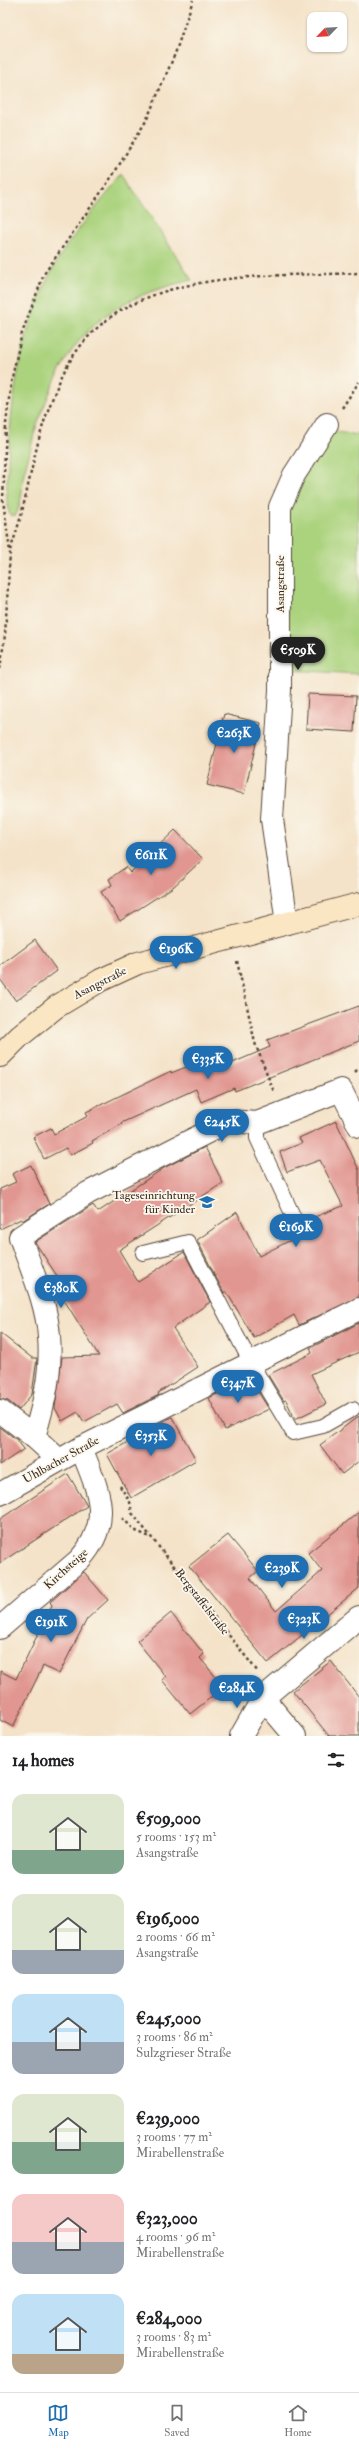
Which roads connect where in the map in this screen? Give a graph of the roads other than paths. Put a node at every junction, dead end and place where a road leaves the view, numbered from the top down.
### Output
1 (327, 424) road end
2 (359, 904) edge
3 (287, 923) junction
4 (0, 1056) edge
5 (257, 1123) junction
6 (359, 1126) edge
7 (296, 1222) dead end
8 (143, 1253) dead end
9 (359, 1309) edge
10 (251, 1363) junction
11 (353, 1409) dead end
12 (0, 1411) edge
13 (34, 1437) junction
14 (81, 1448) junction
15 (59, 1460) junction
16 (0, 1494) edge
17 (359, 1617) edge
18 (0, 1628) edge
19 (267, 1694) junction
20 (241, 1736) edge
21 (295, 1736) edge

1 - 3 street, Asangstraße
2 - 3 street, Asangstraße
3 - 4 street, Asangstraße
5 - 6 street
5 - 7 lane
5 - 13 street
8 - 10 lane
9 - 10 street, Uhlbacher Straße
10 - 11 lane
10 - 14 street, Uhlbacher Straße
12 - 13 street
13 - 15 street
14 - 15 street, Uhlbacher Straße
14 - 18 street, Kirchsteige
15 - 16 street, Uhlbacher Straße
17 - 19 street
19 - 20 street
19 - 21 street

